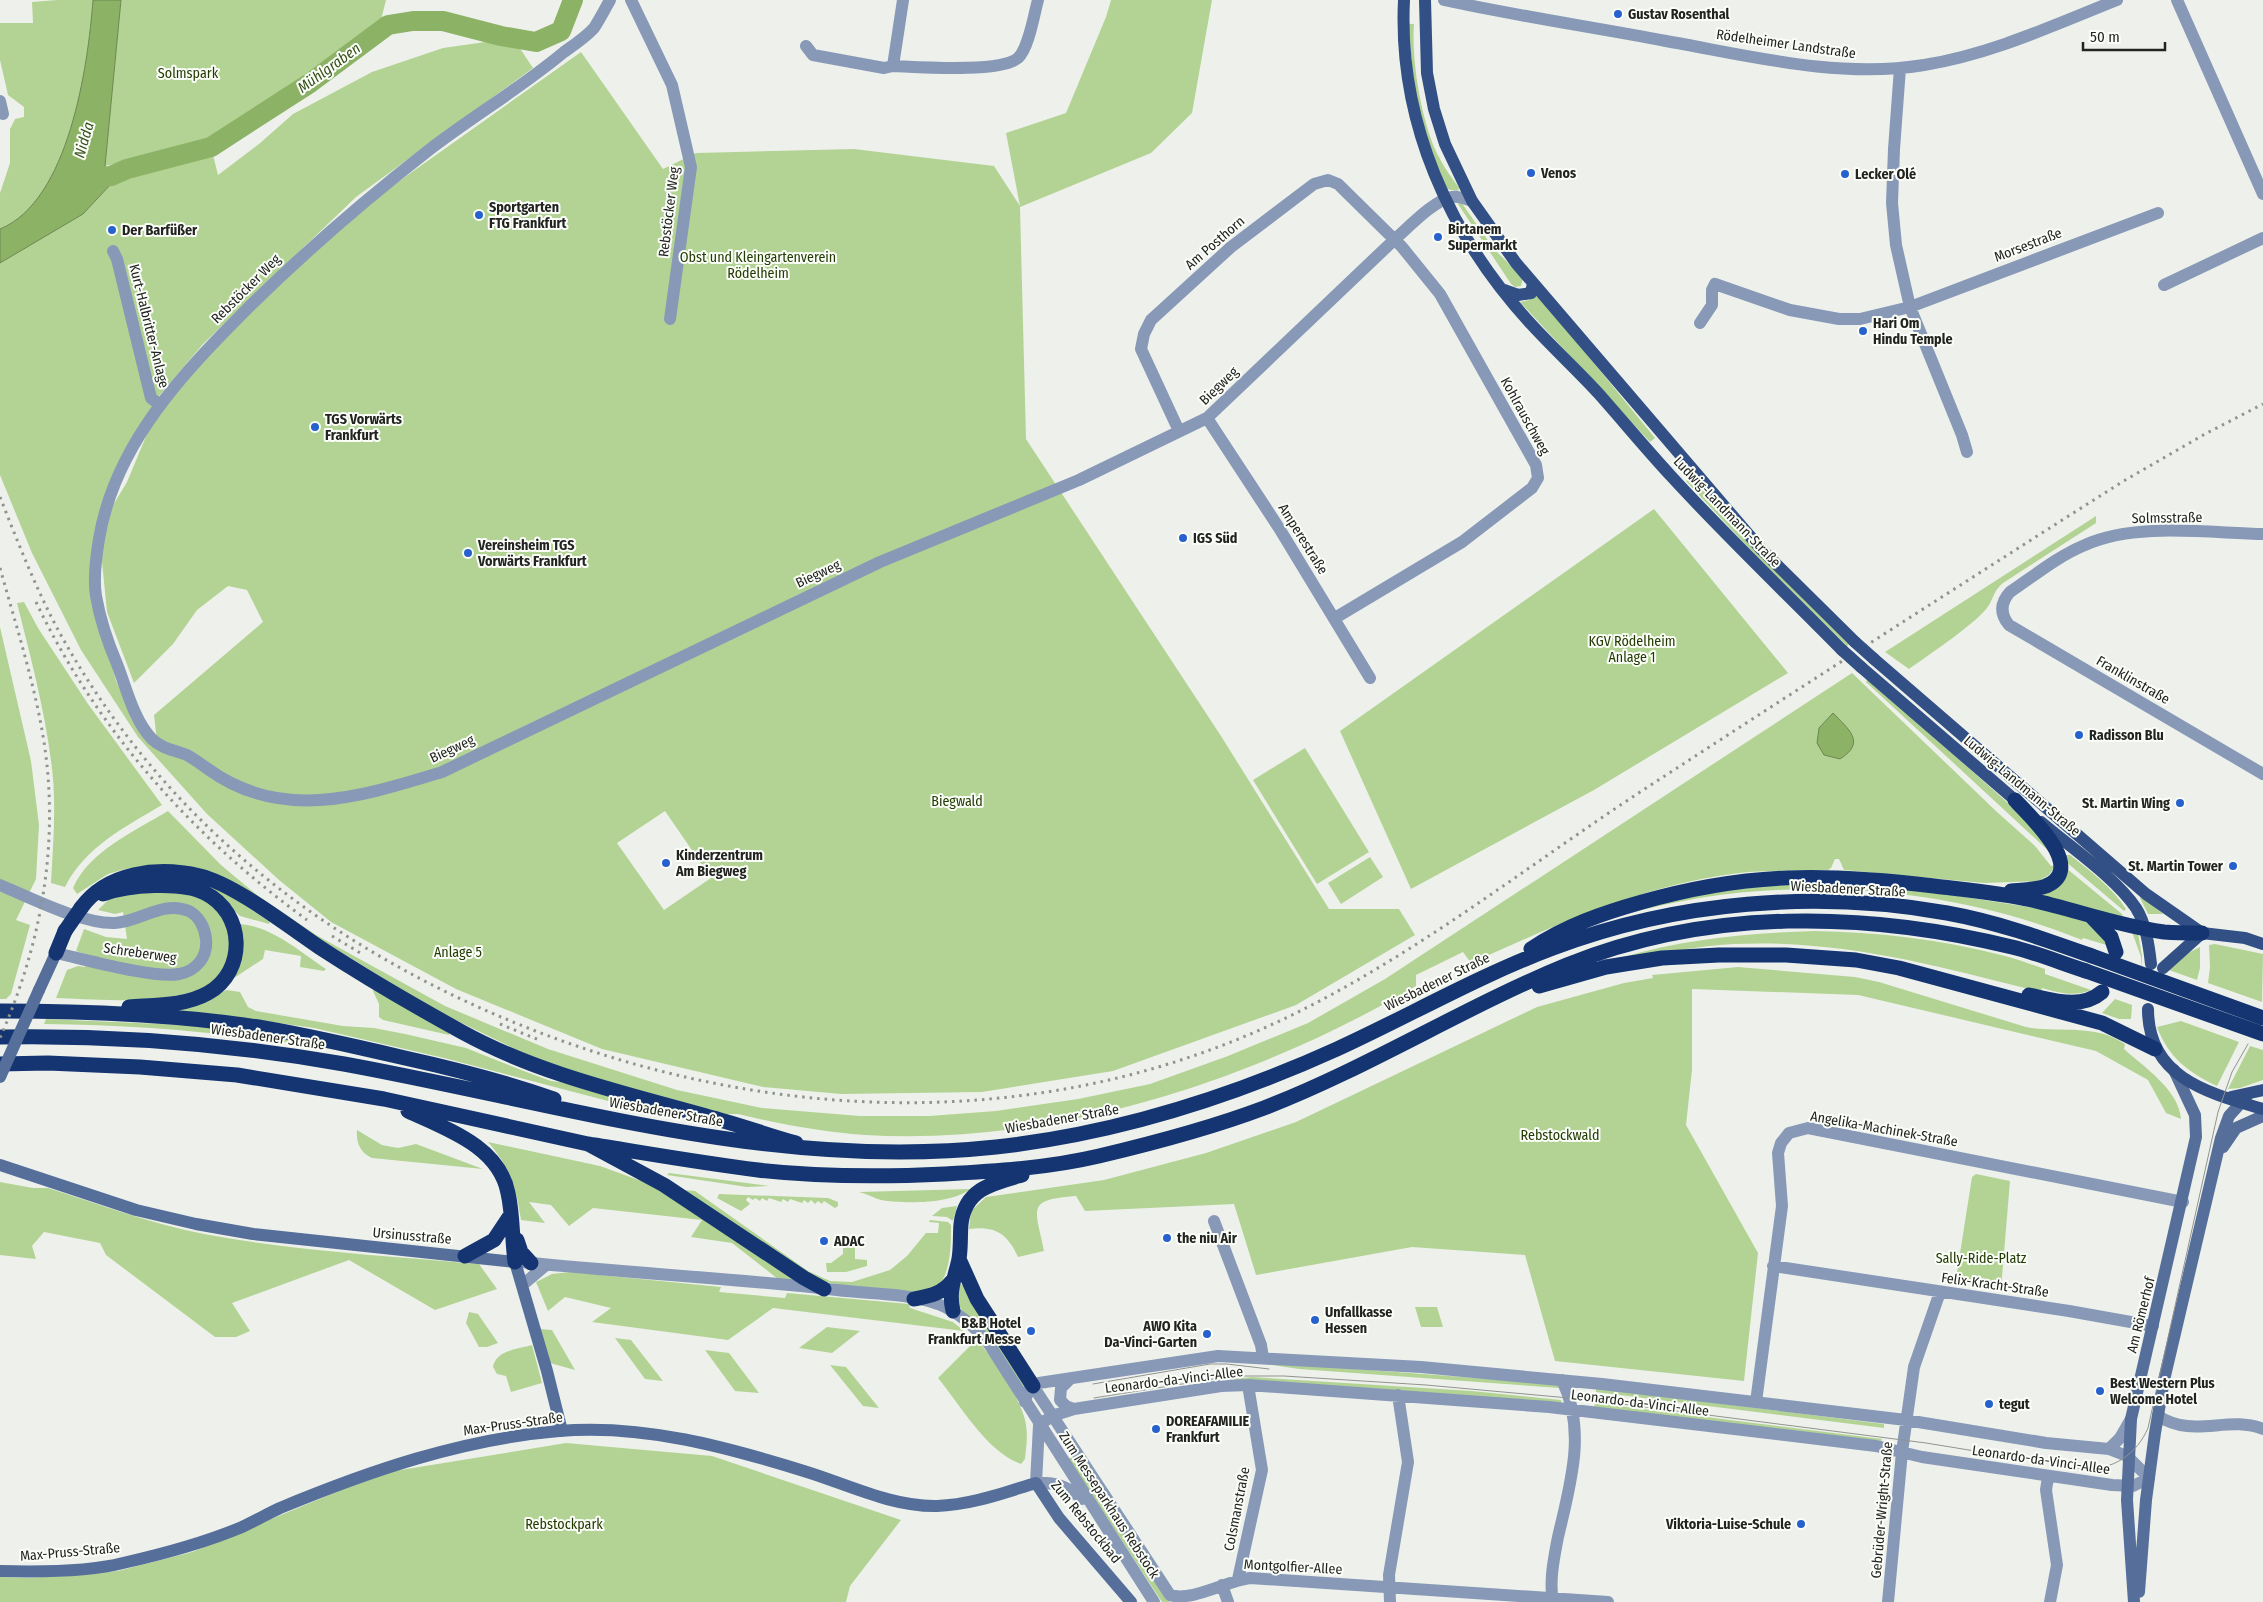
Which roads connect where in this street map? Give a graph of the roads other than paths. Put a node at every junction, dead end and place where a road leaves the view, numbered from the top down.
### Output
1 (610, 0) edge
2 (631, 0) edge
3 (903, 0) edge
4 (1038, 0) edge
5 (1404, 0) edge
6 (1425, 0) edge
7 (1444, 0) edge
8 (2117, 0) edge
9 (2177, 0) edge
10 (806, 46) dead end
11 (893, 66) junction
12 (1900, 68) junction
13 (2262, 188) edge
14 (1444, 200) junction
15 (1472, 201) junction
16 (2158, 213) dead end
17 (2263, 238) edge
18 (1394, 240) junction
19 (113, 251) dead end
20 (1533, 283) junction
21 (2164, 285) dead end
22 (1504, 290) junction
23 (1910, 307) junction
24 (670, 319) dead end
25 (1700, 323) dead end
26 (160, 405) junction
27 (1207, 418) junction
28 (1178, 431) junction
29 (1966, 452) dead end
30 (2263, 534) edge
31 (2002, 603) joint
32 (1335, 618) junction
33 (1370, 678) dead end
34 (134, 706) joint
35 (2263, 774) edge
36 (2014, 800) junction
37 (0, 885) edge
38 (1993, 893) junction
39 (81, 908) junction
40 (2090, 915) junction
41 (2144, 928) junction
42 (2202, 933) junction
43 (2263, 944) edge
44 (2116, 952) dead end
45 (56, 953) junction
46 (1508, 966) junction
47 (1944, 980) junction
48 (2102, 992) dead end
49 (1488, 1002) junction
50 (2148, 1009) dead end
51 (0, 1011) edge
52 (75, 1011) junction
53 (2263, 1018) edge
54 (2263, 1034) edge
55 (0, 1037) edge
56 (2155, 1049) junction
57 (0, 1064) edge
58 (2174, 1070) junction
59 (0, 1077) edge
60 (2263, 1090) edge
61 (2245, 1098) junction
62 (384, 1099) junction
63 (2263, 1109) edge
64 (2263, 1116) edge
65 (604, 1118) junction
66 (588, 1144) junction
67 (826, 1151) junction
68 (2217, 1155) junction
69 (2, 1164) edge
70 (1058, 1164) junction
71 (2183, 1202) junction
72 (510, 1210) junction
73 (1214, 1220) dead end
74 (465, 1256) junction
75 (958, 1259) junction
76 (515, 1262) junction
77 (539, 1264) junction
78 (1773, 1266) junction
79 (526, 1282) junction
80 (952, 1282) junction
81 (824, 1289) junction
82 (1940, 1292) junction
83 (914, 1299) junction
84 (527, 1301) junction
85 (953, 1311) junction
86 (2153, 1326) junction
87 (1263, 1358) junction
88 (1069, 1380) junction
89 (1562, 1380) junction
90 (1248, 1385) junction
91 (1033, 1386) junction
92 (1398, 1395) junction
93 (1025, 1402) junction
94 (1756, 1402) junction
95 (1074, 1409) junction
96 (1573, 1410) junction
97 (1052, 1416) junction
98 (2158, 1416) junction
99 (2131, 1419) junction
100 (1906, 1420) junction
101 (1039, 1424) junction
102 (2263, 1429) edge
103 (562, 1431) junction
104 (2109, 1449) junction
105 (1902, 1452) junction
106 (2128, 1456) junction
107 (2048, 1477) junction
108 (2148, 1478) junction
109 (1036, 1484) junction
110 (2127, 1487) junction
111 (1090, 1506) junction
112 (0, 1571) edge
113 (1238, 1579) junction
114 (1222, 1585) junction
115 (1388, 1588) junction
116 (1553, 1600) edge
117 (1131, 1602) edge
118 (1154, 1602) edge
119 (1228, 1602) edge
120 (1390, 1602) edge
121 (1608, 1602) edge
122 (1888, 1602) edge
123 (2050, 1602) edge
124 (2134, 1602) edge
125 (2138, 1602) edge

1 - 26 street, Rebstöcker Weg
2 - 24 street, Rebstöcker Weg
3 - 11 street
4 - 11 street
5 - 14 main road, Ludwig-Landmann-Straße
6 - 15 main road, Ludwig-Landmann-Straße
7 - 12 street, Rödelheimer Landstraße
8 - 12 street, Rödelheimer Landstraße
9 - 13 street
10 - 11 street
12 - 23 street
14 - 15 street
14 - 18 street, Biegweg
14 - 22 main road, Ludwig-Landmann-Straße
15 - 20 main road, Ludwig-Landmann-Straße
16 - 23 street, Morsestraße
17 - 21 street
18 - 27 street, Biegweg
18 - 28 street, Am Posthorn
18 - 32 street, Kohlrauschweg
19 - 26 street, Kurt-Halbritter-Anlage
20 - 22 main road
20 - 42 main road, Ludwig-Landmann-Straße, bridge
22 - 36 main road, Ludwig-Landmann-Straße, bridge
23 - 25 street, Morsestraße
23 - 29 street
26 - 34 street, Rebstöcker Weg
27 - 28 street, Biegweg
27 - 32 street, Amperestraße
28 - 34 street, Biegweg
30 - 31 street, Solmsstraße
31 - 35 street, Franklinstraße
32 - 33 street, Amperestraße
36 - 38 highway
36 - 41 main road, Ludwig-Landmann-Straße
37 - 45 street, Schreberweg
38 - 40 highway
38 - 46 highway
39 - 45 highway, bridge
39 - 52 highway
39 - 67 highway
40 - 41 highway
40 - 44 highway
41 - 42 highway
41 - 42 main road, Ludwig-Landmann-Straße
42 - 43 main road
45 - 59 main road, bridge
46 - 53 highway, Wiesbadener Straße, bridge
46 - 67 highway, Wiesbadener Straße
47 - 48 highway
47 - 49 highway
47 - 56 highway
49 - 54 highway, bridge
49 - 70 highway
50 - 56 main road
51 - 52 highway
52 - 65 highway
55 - 65 highway, Wiesbadener Straße
56 - 58 main road
57 - 62 highway
58 - 61 main road
58 - 71 main road, Am Römerhof
60 - 61 main road
61 - 63 main road
61 - 68 main road
62 - 66 highway
62 - 72 highway
64 - 68 main road
65 - 67 highway, Wiesbadener Straße
66 - 70 highway
66 - 81 highway
68 - 98 main road
69 - 74 main road, Ursinusstraße
70 - 75 highway
71 - 78 street, Angelika-Machinek-Straße
71 - 86 main road, Am Römerhof
72 - 74 highway
72 - 76 highway
72 - 77 highway
73 - 87 street
74 - 76 main road, Ursinusstraße
75 - 80 highway
75 - 91 highway
76 - 77 street, Ursinusstraße
76 - 79 main road
76 - 84 main road
77 - 79 street
77 - 81 street, Ursinusstraße
78 - 82 street, Felix-Kracht-Straße
78 - 94 street, Angelika-Machinek-Straße
79 - 84 main road
80 - 83 highway
80 - 85 highway
81 - 83 street
82 - 86 street, Felix-Kracht-Straße
82 - 100 street, Gebrüder-Wright-Straße
83 - 85 street
84 - 103 main road
85 - 93 street
86 - 99 main road, Am Römerhof
87 - 88 street, Leonardo-da-Vinci-Allee
87 - 89 street, Leonardo-da-Vinci-Allee
88 - 91 street, Leonardo-da-Vinci-Allee
88 - 95 street
89 - 94 street, Leonardo-da-Vinci-Allee
89 - 96 street
90 - 92 street, Leonardo-da-Vinci-Allee
90 - 95 street, Leonardo-da-Vinci-Allee
90 - 113 street, Colsmanstraße
91 - 93 street
91 - 97 street, Montgolfier-Allee
92 - 96 street, Leonardo-da-Vinci-Allee
92 - 115 street
93 - 101 street
94 - 100 street, Leonardo-da-Vinci-Allee
95 - 97 street, Leonardo-da-Vinci-Allee
96 - 105 street, Leonardo-da-Vinci-Allee
96 - 116 street
97 - 101 street, Leonardo-da-Vinci-Allee
97 - 114 street, Montgolfier-Allee
98 - 102 street
98 - 108 main road
99 - 104 street, Leonardo-da-Vinci-Allee
99 - 106 main road, Am Römerhof
100 - 104 street, Leonardo-da-Vinci-Allee
100 - 105 street, Gebrüder-Wright-Straße
101 - 109 street, Zum Rebstockbad
101 - 111 street, Zum Messeparkhaus Rebstock
103 - 109 main road, Max-Pruss-Straße
103 - 112 main road, Max-Pruss-Straße
104 - 106 street, Leonardo-da-Vinci-Allee
105 - 107 street, Leonardo-da-Vinci-Allee
105 - 122 street, Gebrüder-Wright-Straße
106 - 108 street, Leonardo-da-Vinci-Allee
106 - 110 main road, Am Römerhof
107 - 110 street, Leonardo-da-Vinci-Allee
107 - 123 street
108 - 110 street, Leonardo-da-Vinci-Allee
108 - 125 main road
109 - 111 street, Max-Pruss-Straße
109 - 117 main road, Zum Rebstockbad
110 - 124 main road, Am Römerhof
111 - 118 street, Zum Messeparkhaus Rebstock
113 - 114 street, Montgolfier-Allee
113 - 115 street, Montgolfier-Allee
114 - 119 street
115 - 116 street, Montgolfier-Allee
115 - 120 street
116 - 121 street, Montgolfier-Allee

